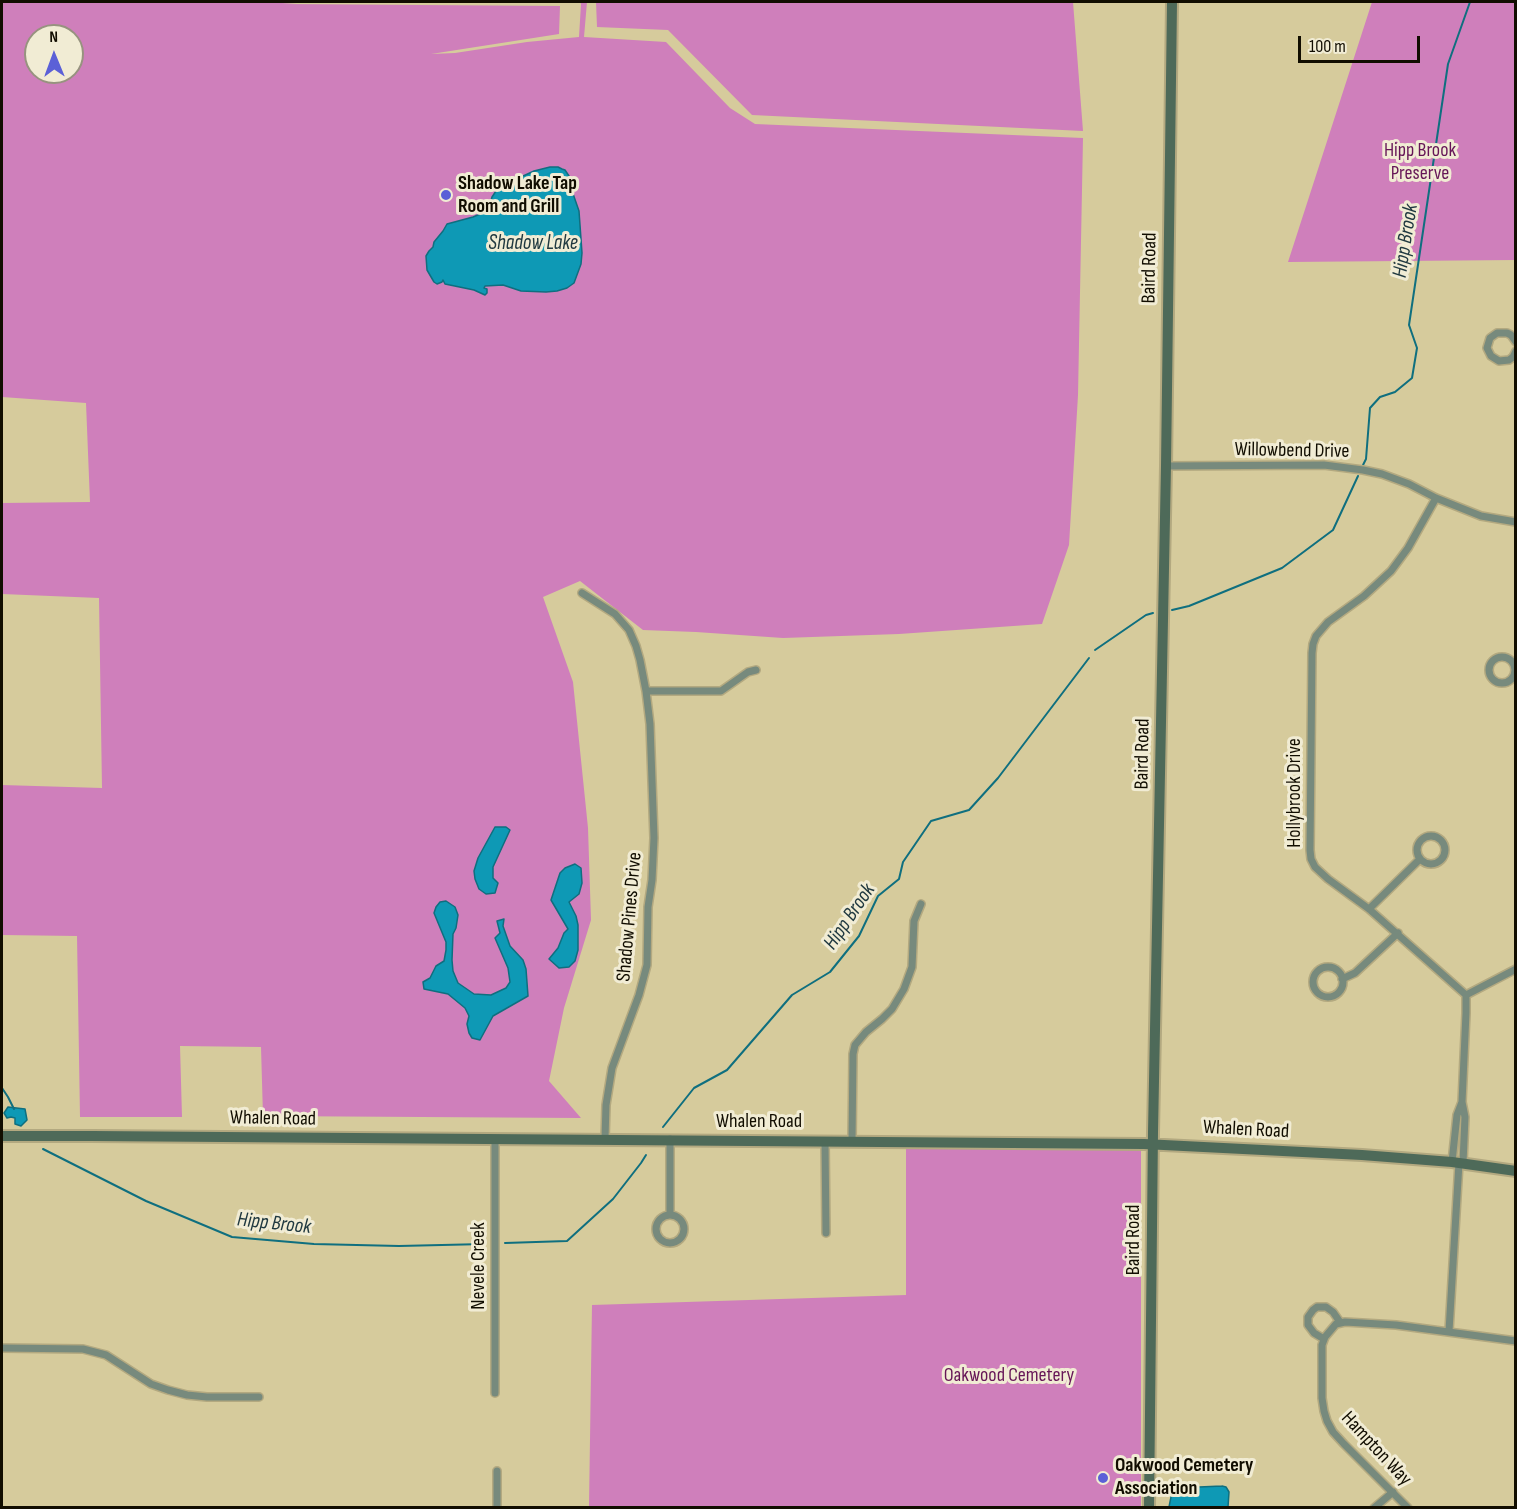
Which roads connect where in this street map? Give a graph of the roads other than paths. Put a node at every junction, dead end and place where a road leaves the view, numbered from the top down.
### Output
1 (1172, 2) edge
2 (1515, 342) edge
3 (1515, 352) edge
4 (1166, 466) junction
5 (1436, 498) junction
6 (1515, 522) edge
7 (582, 593) dead end
8 (756, 670) dead end
9 (646, 691) junction
10 (1420, 860) junction
11 (921, 904) dead end
12 (1370, 909) junction
13 (1398, 933) junction
14 (1515, 969) edge
15 (1342, 979) junction
16 (1466, 995) junction
17 (2, 1137) edge
18 (495, 1139) junction
19 (670, 1139) junction
20 (605, 1140) junction
21 (825, 1141) junction
22 (852, 1141) junction
23 (1152, 1144) junction
24 (1458, 1162) junction
25 (1515, 1171) edge
26 (670, 1214) junction
27 (826, 1233) dead end
28 (1340, 1322) junction
29 (1449, 1331) junction
30 (1324, 1339) junction
31 (1515, 1341) edge
32 (2, 1348) edge
33 (495, 1393) dead end
34 (259, 1397) dead end
35 (497, 1471) dead end
36 (1393, 1492) junction
37 (497, 1508) edge
38 (1149, 1508) edge
39 (1374, 1508) edge
40 (1408, 1508) edge

1 - 4 street, Baird Road
2 - 3 street
4 - 5 street, Willowbend Drive
4 - 23 street, Baird Road
5 - 6 street, Willowbend Drive
5 - 12 street, Hollybrook Drive
7 - 9 street, Shadow Pines Drive
8 - 9 street
9 - 20 street, Shadow Pines Drive
10 - 10 street
10 - 12 street
11 - 22 street
12 - 13 street, Hollybrook Drive
13 - 15 street
13 - 16 street, Hollybrook Drive
14 - 16 street
15 - 15 street
16 - 24 street
17 - 18 street, Whalen Road
18 - 20 street, Whalen Road
18 - 33 street, Nevele Creek
19 - 20 street, Whalen Road
19 - 21 street, Whalen Road
19 - 26 street
21 - 22 street, Whalen Road
21 - 27 street
22 - 23 street, Whalen Road
23 - 24 street, Whalen Road
23 - 38 street, Baird Road
24 - 25 street, Whalen Road
24 - 29 street
26 - 26 street
28 - 29 street
28 - 30 street
28 - 30 street
29 - 31 street
30 - 36 street, Hampton Way
32 - 34 street
35 - 37 street
36 - 39 street
36 - 40 street, Hampton Way

